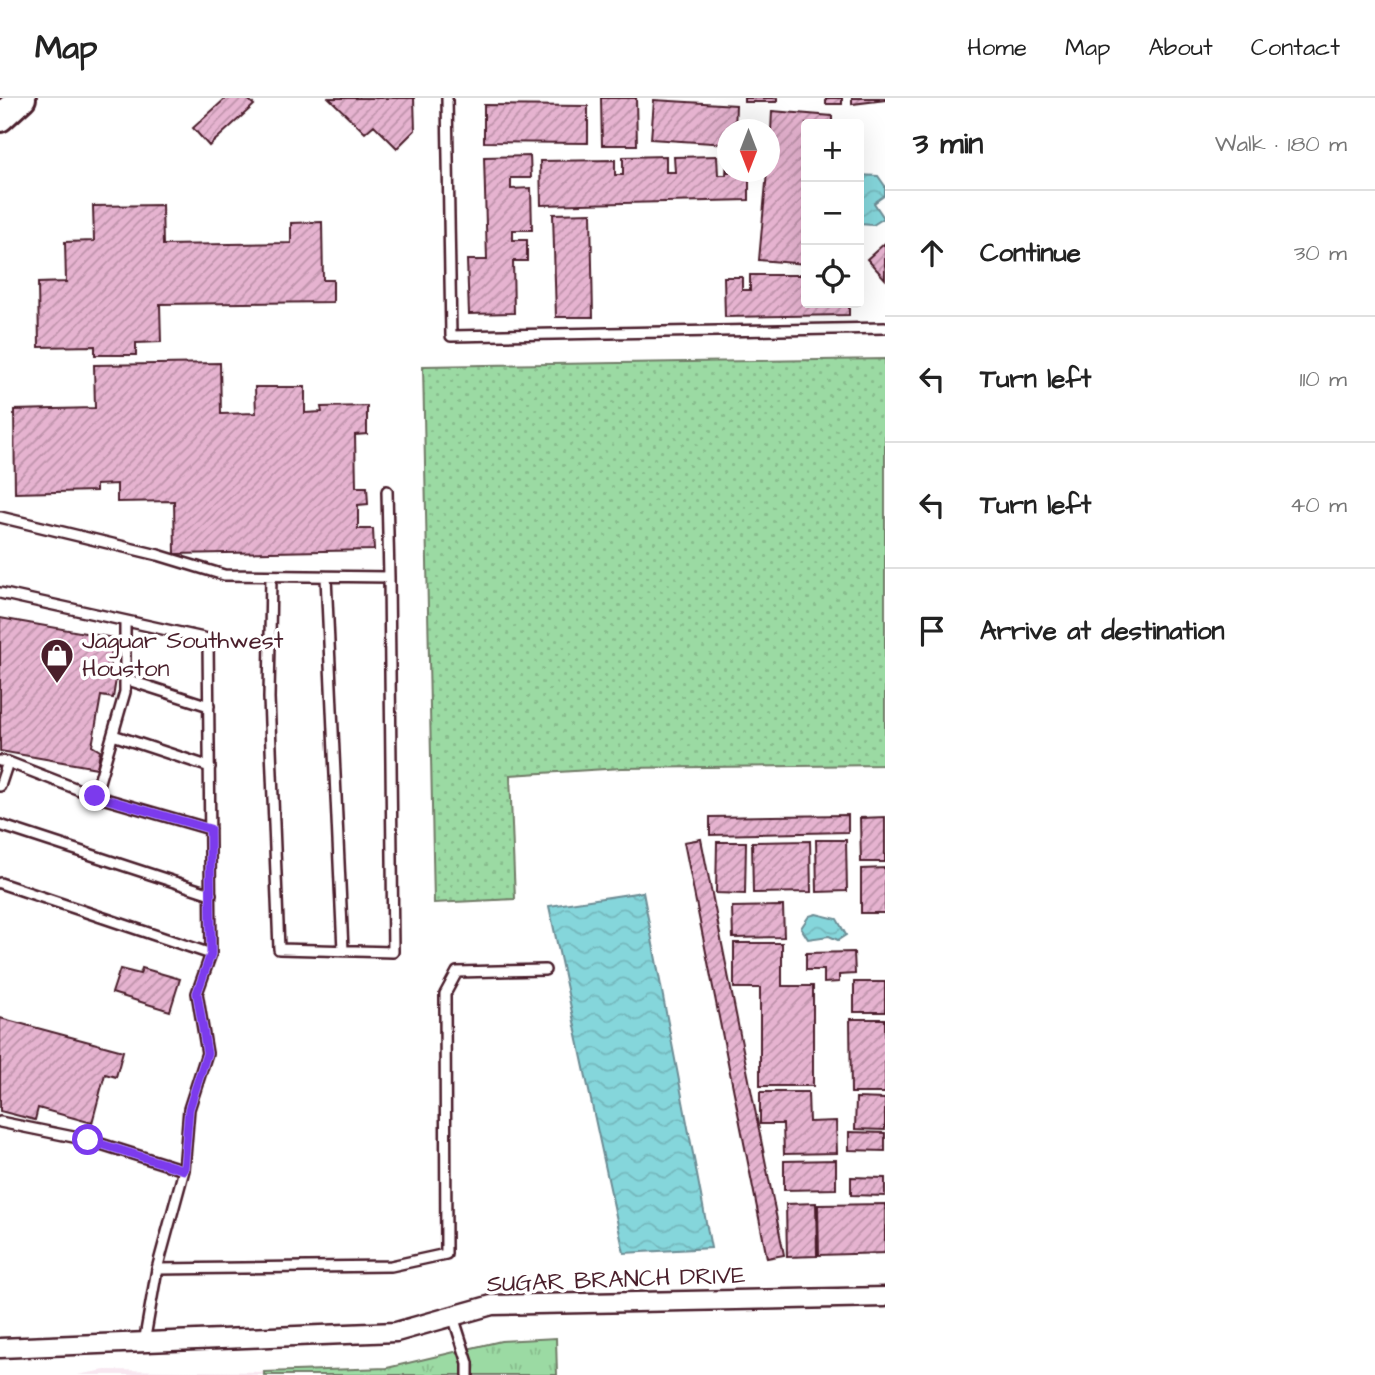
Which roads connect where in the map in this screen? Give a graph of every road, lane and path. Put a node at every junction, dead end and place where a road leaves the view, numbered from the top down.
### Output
1 (22, 98) edge
2 (447, 98) edge
3 (0, 118) edge
4 (885, 328) edge
5 (387, 491) dead end
6 (0, 517) edge
7 (271, 576) junction
8 (326, 577) junction
9 (389, 577) junction
10 (0, 593) edge
11 (125, 621) junction
12 (125, 679) junction
13 (209, 706) junction
14 (113, 735) junction
15 (4, 761) edge
16 (209, 767) junction
17 (0, 786) edge
18 (95, 796) junction
19 (0, 825) edge
20 (210, 829) junction
21 (0, 883) edge
22 (211, 894) junction
23 (343, 950) junction
24 (211, 954) junction
25 (545, 970) dead end
26 (0, 1122) edge
27 (184, 1170) junction
28 (157, 1269) junction
29 (885, 1297) edge
30 (453, 1316) junction
31 (144, 1343) junction
32 (8, 1348) edge
33 (0, 1355) edge
34 (468, 1375) edge

1 - 3 main road
2 - 4 lane
5 - 9 lane
6 - 7 lane
7 - 8 lane
7 - 23 lane
8 - 9 lane
8 - 23 lane
9 - 23 lane
10 - 11 lane
11 - 12 lane
11 - 13 lane
12 - 13 lane
12 - 14 lane
13 - 16 lane
14 - 16 lane
14 - 18 lane
15 - 17 lane
15 - 18 lane
16 - 20 lane
18 - 20 lane
19 - 22 lane
20 - 22 lane
21 - 24 lane
22 - 24 lane
24 - 27 lane
25 - 28 lane
26 - 27 lane
27 - 28 lane
28 - 31 lane
29 - 30 street, SUGAR BRANCH DRIVE
30 - 31 street, SUGAR BRANCH DRIVE
30 - 34 lane
31 - 32 street, SUGAR BRANCH DRIVE
32 - 33 street, SUGAR BRANCH DRIVE

